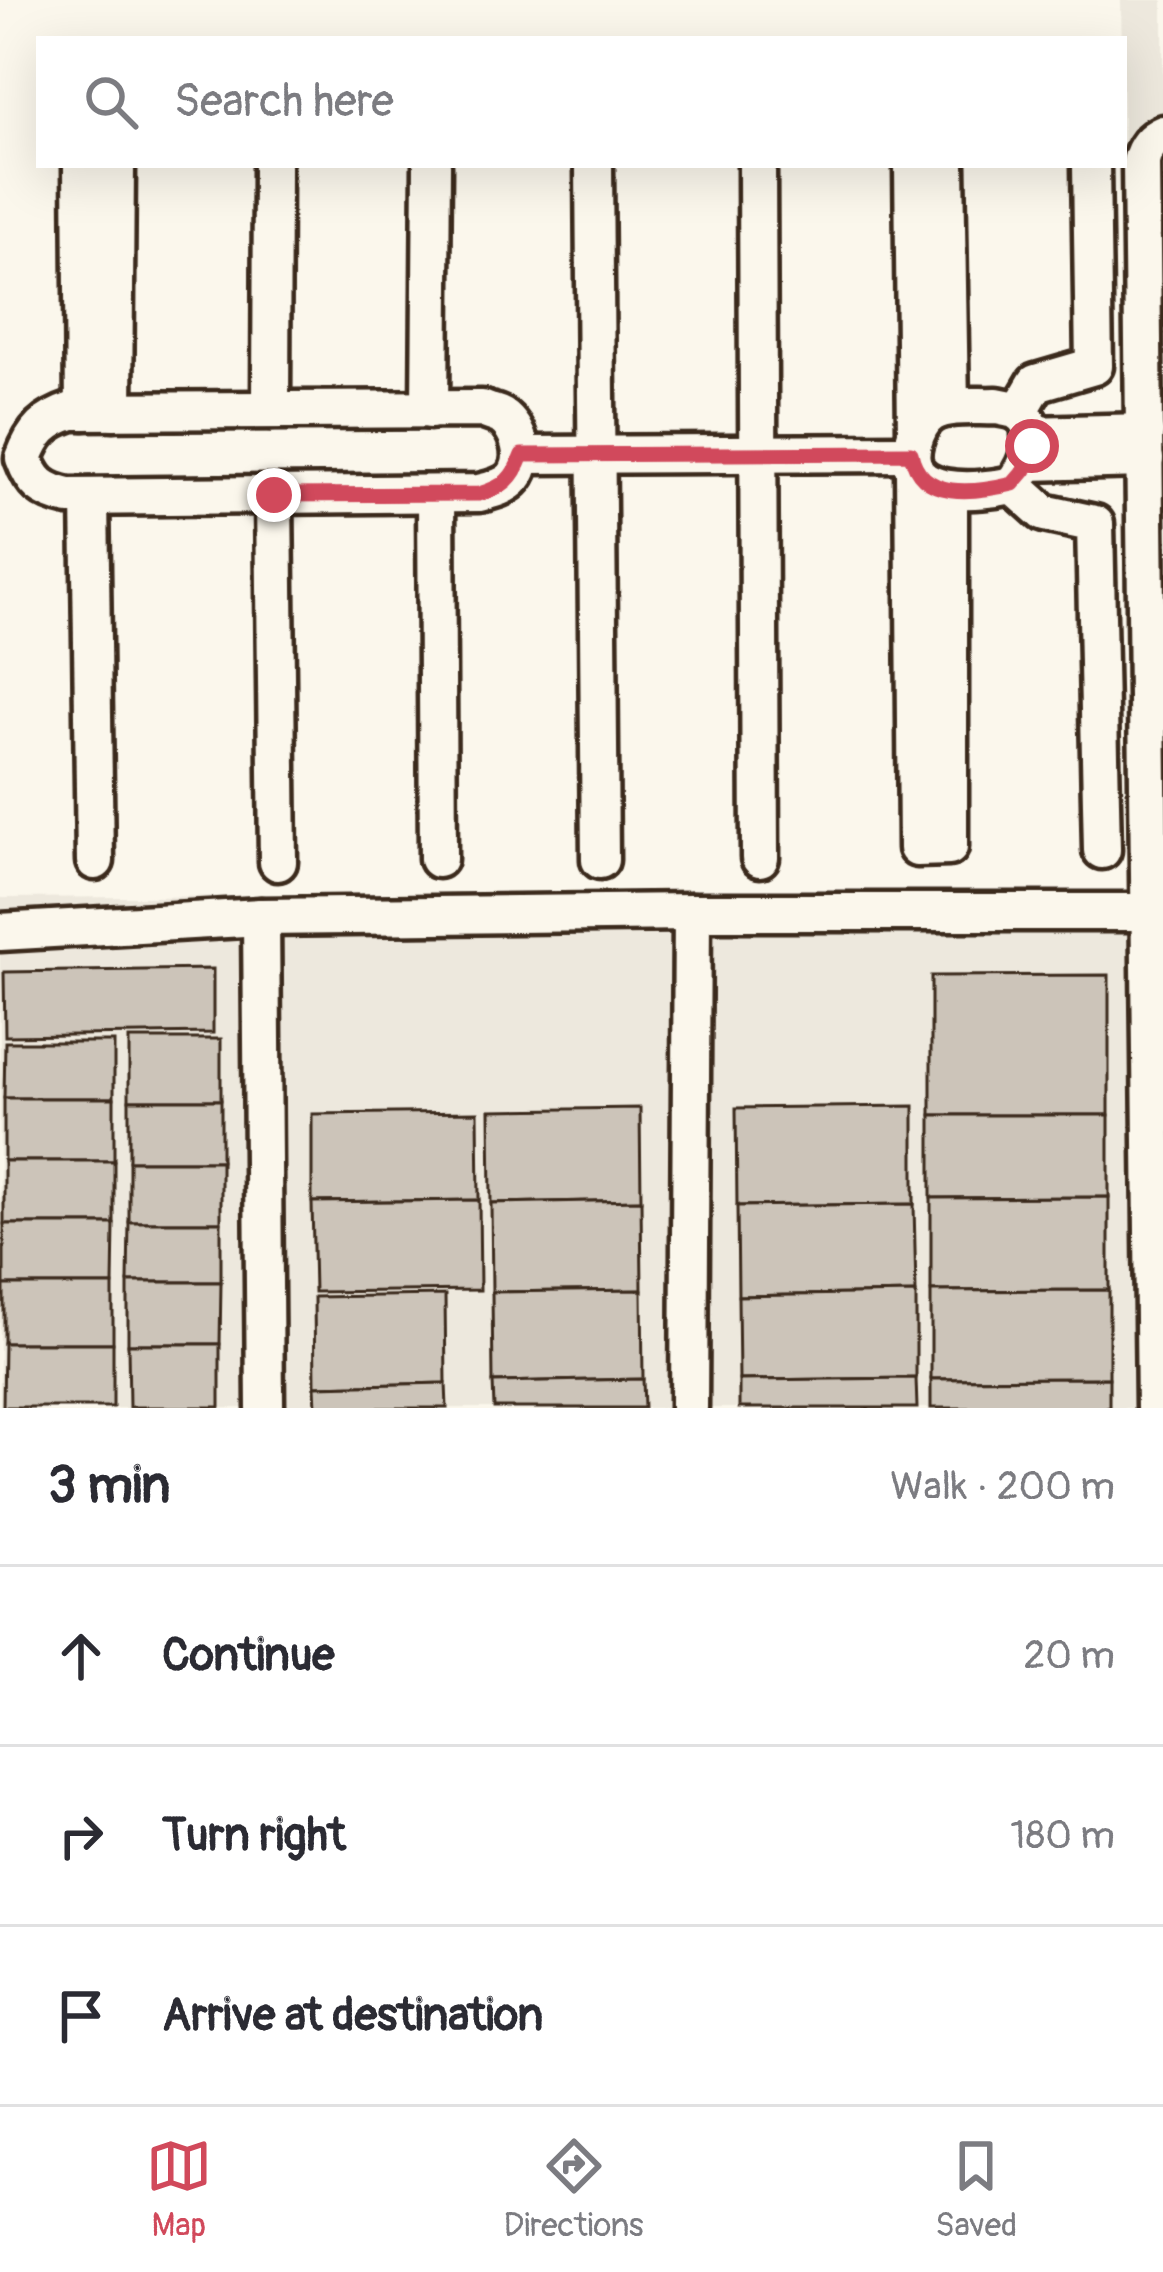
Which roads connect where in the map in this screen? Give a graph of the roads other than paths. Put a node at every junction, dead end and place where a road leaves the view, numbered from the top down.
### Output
1 (1158, 146) edge
2 (82, 168) edge
3 (116, 168) edge
4 (272, 168) edge
5 (432, 168) edge
6 (594, 168) edge
7 (757, 168) edge
8 (913, 168) edge
9 (946, 168) edge
10 (1091, 168) edge
11 (950, 407) junction
12 (271, 410) junction
13 (430, 410) junction
14 (99, 411) junction
15 (1145, 446) junction
16 (1023, 448) junction
17 (914, 451) junction
18 (596, 454) junction
19 (759, 454) junction
20 (522, 455) junction
21 (12, 458) edge
22 (949, 490) junction
23 (436, 494) junction
24 (274, 495) junction
25 (90, 497) junction
26 (1102, 850) dead end
27 (760, 858) dead end
28 (439, 860) dead end
29 (600, 860) dead end
30 (94, 861) dead end
31 (278, 862) dead end
32 (692, 912) junction
33 (1151, 912) junction
34 (261, 917) junction
35 (0, 932) edge
36 (265, 1408) edge
37 (689, 1408) edge
38 (1155, 1408) edge

1 - 15 street
2 - 14 street
3 - 14 street
4 - 12 street
5 - 13 street
6 - 18 street
7 - 19 street
8 - 17 street
9 - 11 street
10 - 16 street
11 - 16 street
11 - 17 street
12 - 13 street
12 - 14 street
13 - 20 street
14 - 21 street
15 - 16 street
15 - 33 street
16 - 22 street
16 - 26 street
17 - 19 street
17 - 22 street
17 - 22 street
18 - 19 street
18 - 20 street
18 - 29 street
19 - 27 street
20 - 23 street
21 - 25 street
23 - 24 street
23 - 28 street
24 - 25 street
24 - 31 street
25 - 30 street
32 - 33 street
32 - 34 street
32 - 37 street
33 - 38 street
34 - 35 street
34 - 36 street

